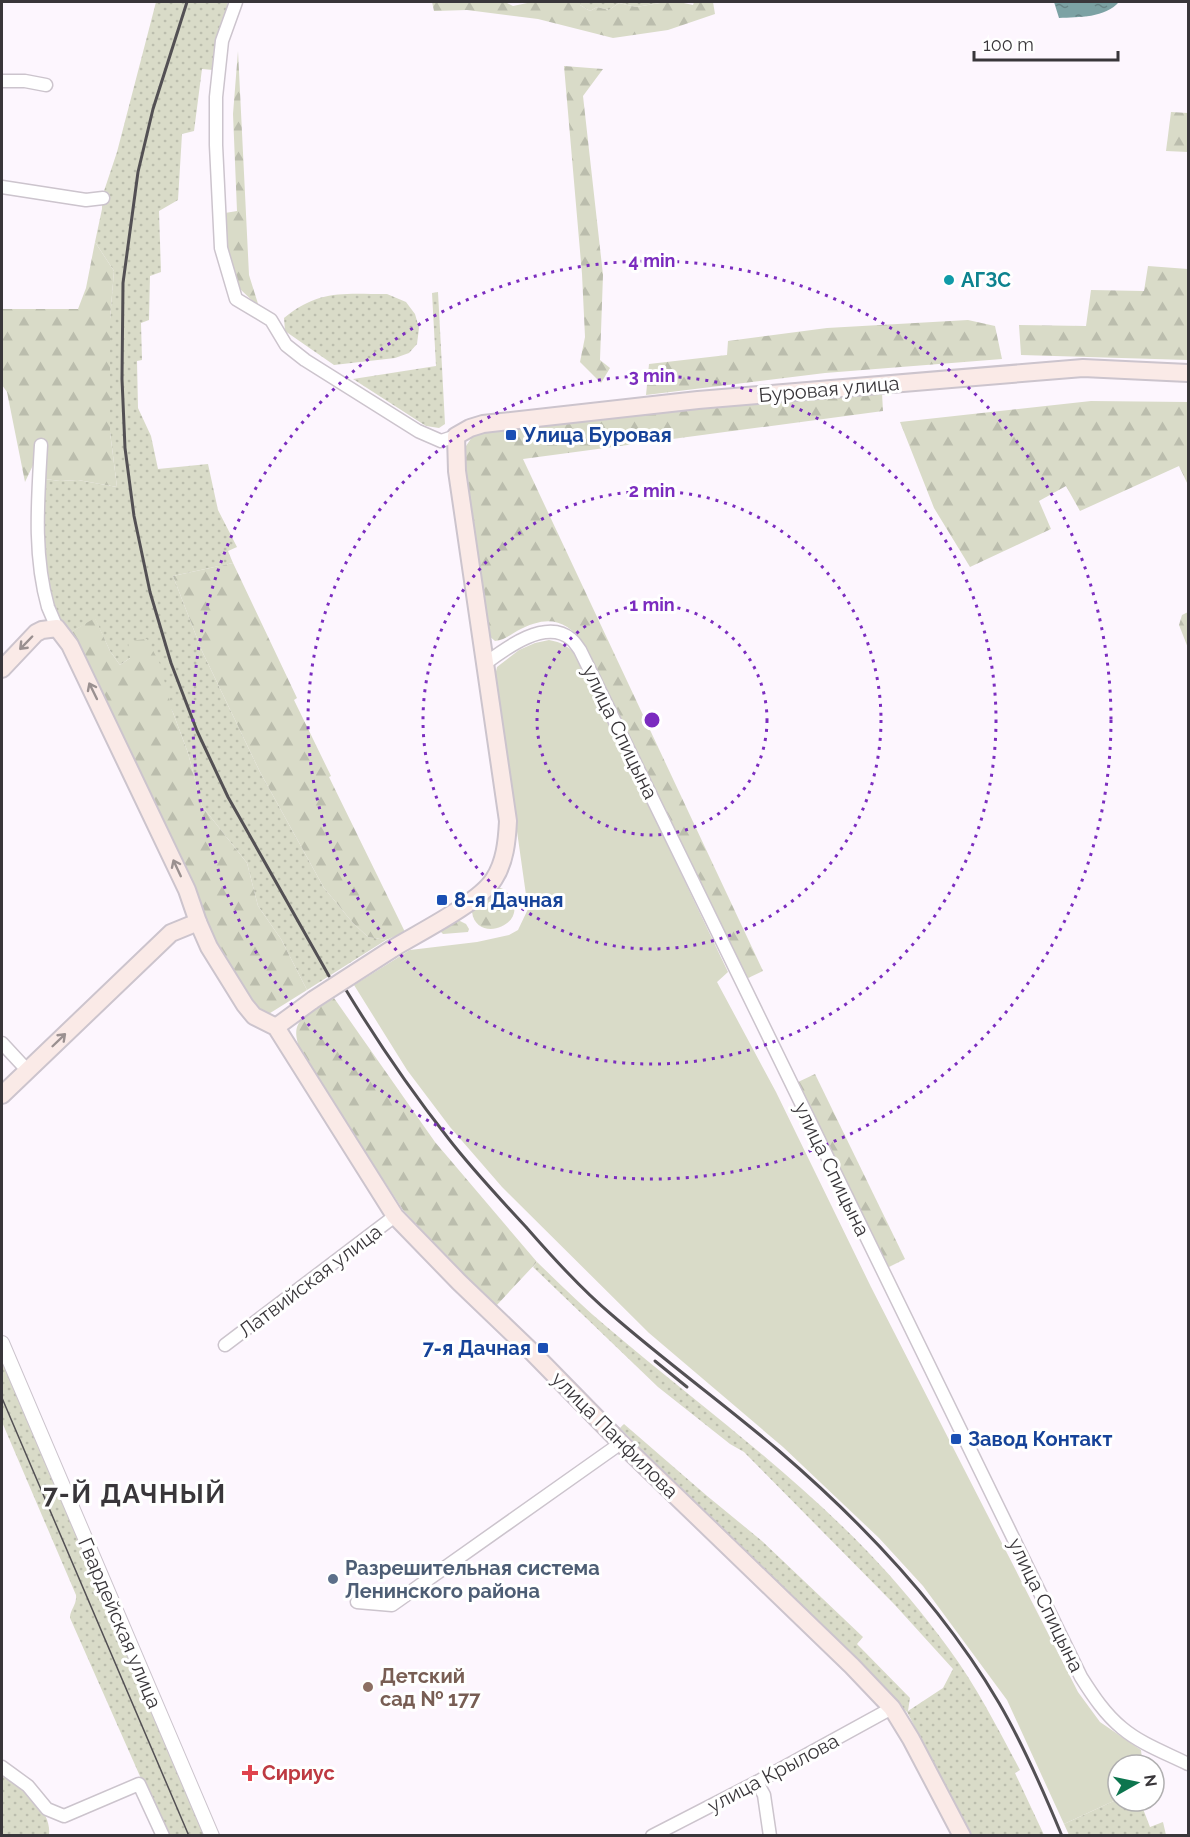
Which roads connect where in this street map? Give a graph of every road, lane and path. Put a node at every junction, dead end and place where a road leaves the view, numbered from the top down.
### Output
1 (236, 2) edge
2 (2, 81) edge
3 (46, 85) dead end
4 (2, 187) edge
5 (103, 198) dead end
6 (1188, 373) edge
7 (463, 432) junction
8 (41, 445) dead end
9 (57, 628) junction
10 (486, 663) junction
11 (2, 669) edge
12 (198, 922) junction
13 (276, 1027) junction
14 (2, 1043) edge
15 (27, 1070) junction
16 (2, 1095) edge
17 (395, 1216) junction
18 (2, 1343) edge
19 (225, 1345) dead end
20 (621, 1443) junction
21 (357, 1602) dead end
22 (892, 1708) junction
23 (1188, 1764) edge
24 (2, 1767) edge
25 (757, 1782) junction
26 (163, 1836) edge
27 (212, 1836) edge
28 (652, 1836) edge
29 (770, 1836) edge
30 (962, 1836) edge

1 - 7 street
2 - 3 street
4 - 5 street
6 - 7 main road, Буровая улица
7 - 10 main road
8 - 9 street
9 -> 11 main road
12 -> 9 main road
10 - 13 main road, bridge
10 - 23 street, улица Спицына
12 - 13 main road
15 -> 12 main road
13 - 17 main road, улица Панфилова
14 - 15 street
15 - 16 main road
17 - 19 street, Латвийская улица
17 - 20 main road, улица Панфилова
18 - 27 street, Гвардейская улица
20 - 21 street
20 - 22 main road, улица Панфилова
22 - 25 street, улица Крылова
22 - 30 main road, улица Панфилова
24 - 26 street
25 - 28 street, улица Крылова
25 - 29 street

